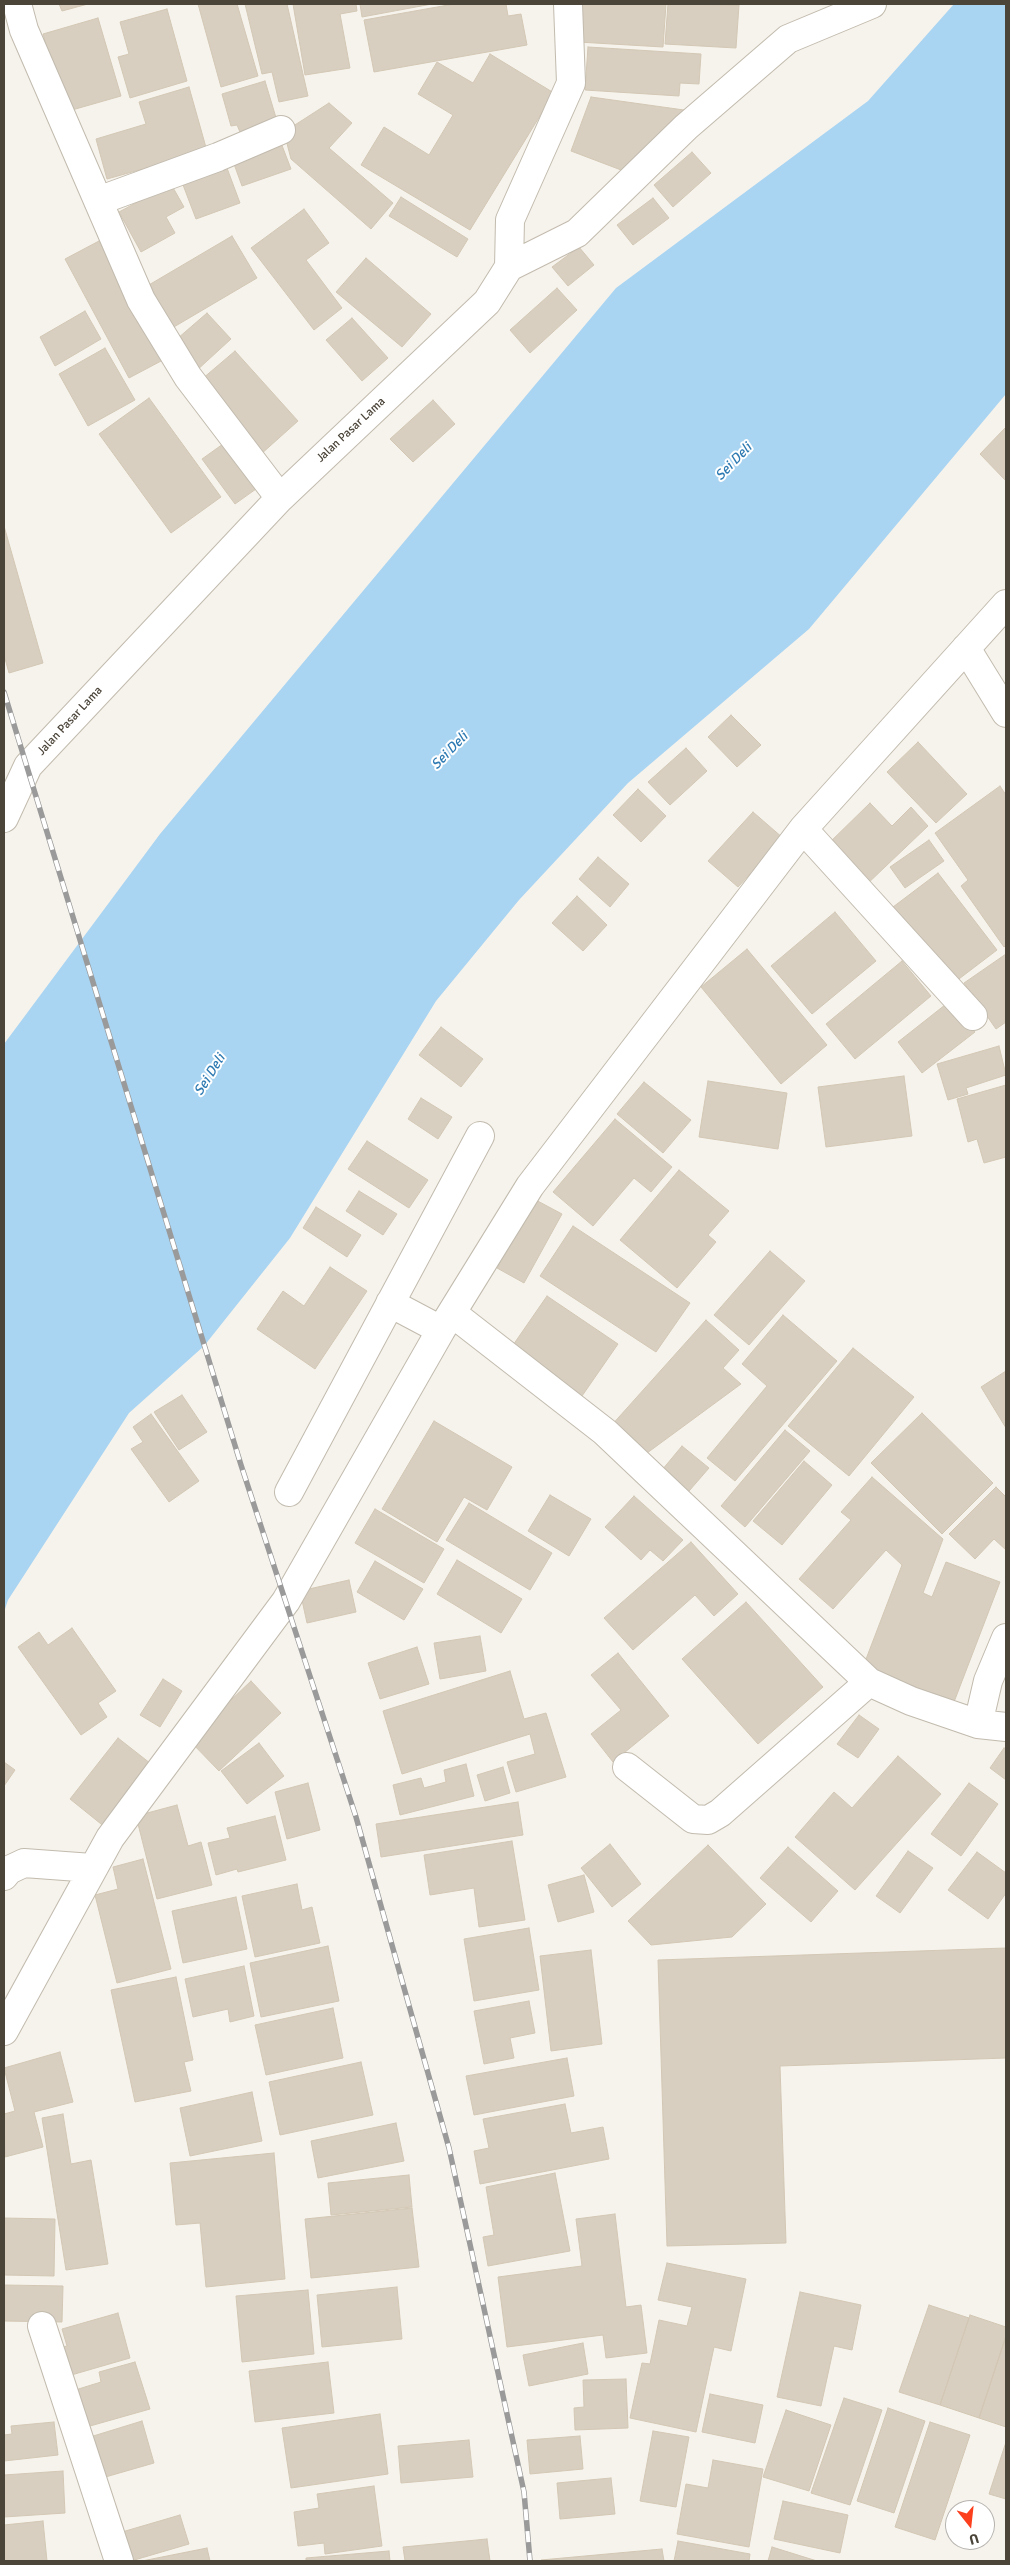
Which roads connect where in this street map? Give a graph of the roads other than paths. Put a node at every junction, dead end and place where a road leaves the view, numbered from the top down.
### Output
1 (17, 4) edge
2 (568, 4) edge
3 (872, 4) edge
4 (281, 130) dead end
5 (98, 201) junction
6 (509, 268) junction
7 (280, 498) junction
8 (1006, 604) edge
9 (966, 648) junction
10 (1006, 713) edge
11 (12, 787) edge
12 (4, 818) edge
13 (803, 828) junction
14 (973, 1016) dead end
15 (480, 1136) dead end
16 (390, 1303) junction
17 (447, 1321) junction
18 (289, 1492) dead end
19 (1006, 1638) edge
20 (868, 1682) junction
21 (978, 1724) junction
22 (1006, 1727) edge
23 (627, 1767) dead end
24 (92, 1868) junction
25 (4, 1876) edge
26 (4, 2031) edge
27 (42, 2326) dead end
28 (119, 2561) edge

1 - 5 street
2 - 6 street
3 - 6 street
4 - 5 street
5 - 7 street
6 - 7 street, Jalan Pasar Lama
7 - 11 street, Jalan Pasar Lama
8 - 9 street
9 - 10 street
9 - 13 street
11 - 12 street, Jalan Pasar Lama
13 - 14 street
13 - 17 street
15 - 16 street
16 - 17 street
16 - 18 street
17 - 20 street
17 - 24 street
19 - 21 street
20 - 21 street
20 - 23 street
21 - 22 street
24 - 25 street
24 - 26 street
27 - 28 street

